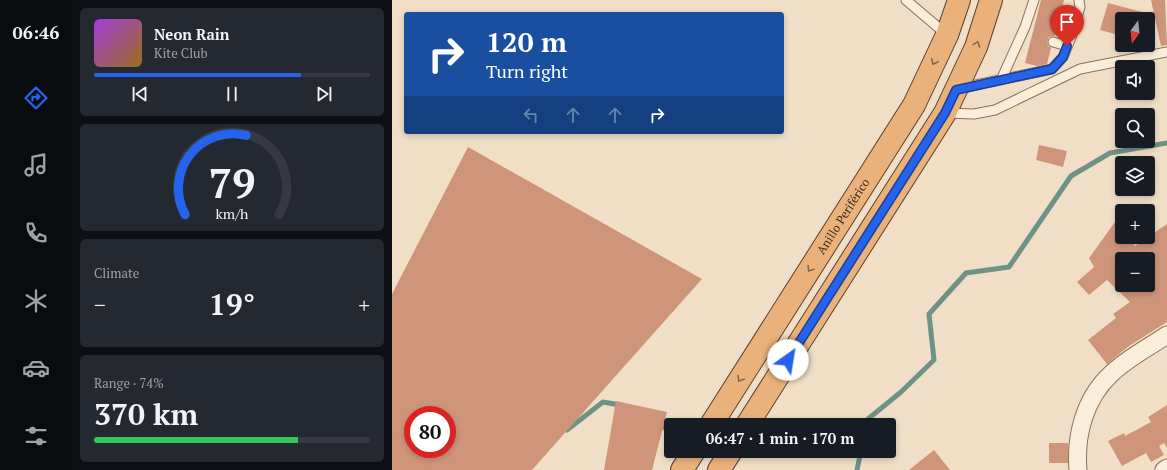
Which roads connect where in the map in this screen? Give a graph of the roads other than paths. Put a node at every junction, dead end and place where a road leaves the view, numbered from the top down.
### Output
1 (906, 0) edge
2 (959, 0) edge
3 (991, 0) edge
4 (1034, 0) edge
5 (1080, 0) edge
6 (1023, 32) junction
7 (947, 35) junction
8 (1032, 36) dead end
9 (1053, 42) dead end
10 (1067, 46) junction
11 (1167, 52) edge
12 (1000, 80) junction
13 (956, 90) junction
14 (945, 113) junction
15 (1167, 335) edge
16 (715, 418) edge
17 (751, 418) edge
18 (690, 458) edge
19 (727, 458) edge
20 (1167, 468) edge
21 (682, 470) edge
22 (719, 470) edge
23 (1078, 470) edge
24 (1164, 470) edge

1 - 7 lane
2 - 7 highway, Anillo Periférico
13 -> 3 highway
4 - 6 lane
5 - 10 lane
6 - 8 lane
6 - 12 lane
7 -> 16 highway, Anillo Periférico
9 - 10 lane
10 - 12 lane
11 - 14 lane
12 - 13 lane
13 - 14 highway
14 - 17 highway
15 - 23 street
18 - 21 highway
19 - 22 highway
20 - 24 street

